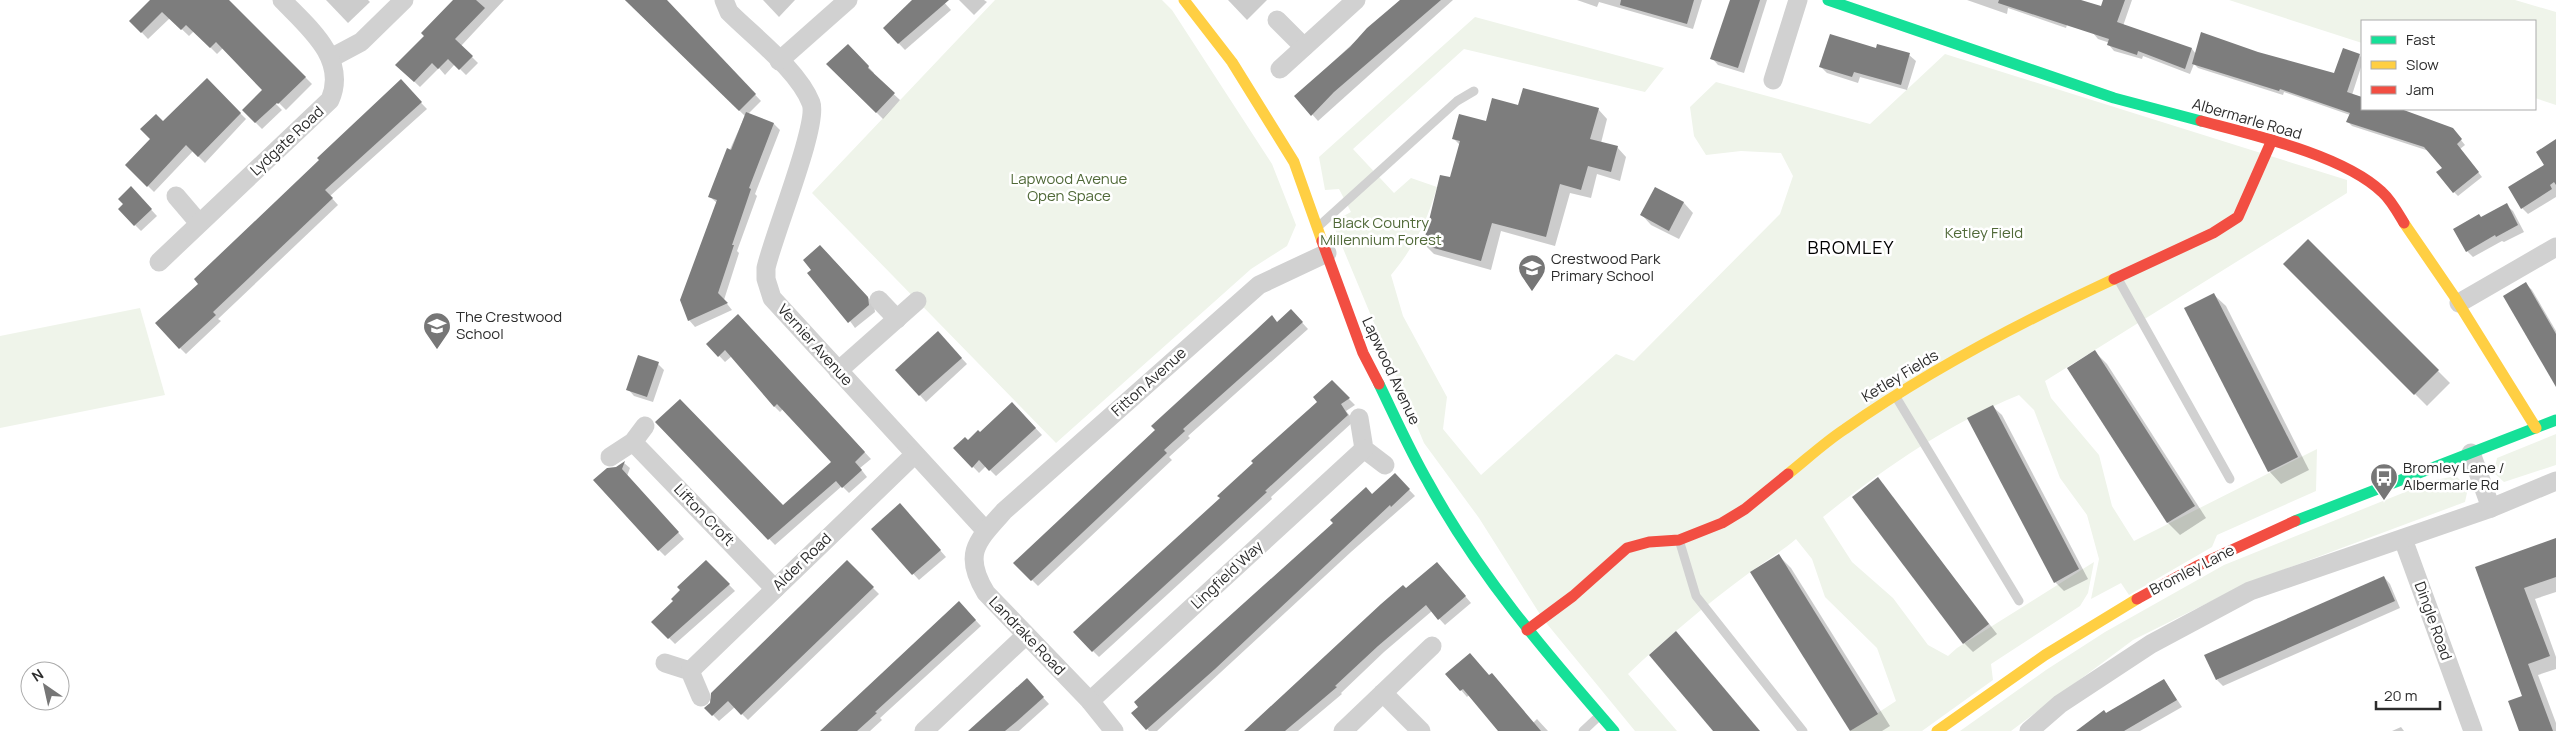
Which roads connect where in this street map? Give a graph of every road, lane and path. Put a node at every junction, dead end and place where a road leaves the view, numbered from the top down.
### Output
1 (282, 0) edge
2 (404, 0) edge
3 (724, 0) edge
4 (848, 0) edge
5 (1184, 0) edge
6 (1356, 0) edge
7 (1798, 0) edge
8 (1828, 0) edge
9 (1277, 20) dead end
10 (1304, 46) junction
11 (331, 58) junction
12 (779, 61) junction
13 (1280, 69) dead end
14 (1773, 80) dead end
15 (1474, 91) dead end
16 (2272, 140) junction
17 (176, 196) dead end
18 (199, 223) junction
19 (1318, 227) junction
20 (2556, 248) edge
21 (1327, 253) junction
22 (159, 262) dead end
23 (2117, 277) junction
24 (879, 300) dead end
25 (917, 301) dead end
26 (2459, 303) junction
27 (897, 319) junction
28 (838, 371) junction
29 (1895, 395) junction
30 (1359, 418) dead end
31 (2556, 420) edge
32 (645, 426) dead end
33 (2536, 428) junction
34 (633, 442) junction
35 (1364, 449) junction
36 (2471, 453) junction
37 (915, 454) junction
38 (610, 457) dead end
39 (1385, 465) dead end
40 (2230, 479) dead end
41 (2556, 480) edge
42 (2491, 508) junction
43 (986, 530) junction
44 (2403, 539) junction
45 (1679, 540) junction
46 (775, 589) junction
47 (2019, 601) dead end
48 (1527, 630) junction
49 (1026, 636) junction
50 (1432, 646) dead end
51 (665, 663) dead end
52 (690, 671) junction
53 (1383, 693) junction
54 (701, 697) dead end
55 (1090, 701) junction
56 (1600, 715) junction
57 (924, 731) edge
58 (1114, 731) edge
59 (1343, 731) edge
60 (1421, 731) edge
61 (1583, 731) edge
62 (1614, 731) edge
63 (1803, 731) edge
64 (1938, 731) edge
65 (2029, 731) edge
66 (2473, 731) edge

1 - 11 street, Lydgate Road
2 - 11 street
3 - 12 street, Vernier Avenue
4 - 12 street
5 - 19 street, Lapwood Avenue
6 - 10 street
7 - 14 street
8 - 16 street, Albermarle Road
9 - 10 street
10 - 13 street
11 - 18 street, Lydgate Road
12 - 28 street, Vernier Avenue
15 - 19 lane
16 - 23 street, Ketley Fields
16 - 26 street, Albermarle Road
17 - 18 street
18 - 22 street, Lydgate Road
19 - 21 street, Lapwood Avenue
20 - 26 street
21 - 43 street, Fitton Avenue
21 - 48 street, Lapwood Avenue
23 - 29 street, Ketley Fields
23 - 40 lane
24 - 27 street
25 - 27 street
26 - 33 street, Albermarle Road
27 - 28 street
28 - 37 street, Vernier Avenue
29 - 45 street, Ketley Fields
29 - 47 lane
30 - 35 street
31 - 33 street, Bromley Lane
32 - 34 street
33 - 36 street, Bromley Lane
34 - 38 street
34 - 46 street, Lifton Croft
35 - 39 street
35 - 55 street, Lingfield Way
36 - 42 street
36 - 64 street, Bromley Lane
37 - 43 street, Vernier Avenue
37 - 46 street, Alder Road
41 - 42 street
42 - 44 street
43 - 49 street, Landrake Road
44 - 65 street
44 - 66 street, Dingle Road
45 - 48 street, Ketley Fields
45 - 63 lane
46 - 52 street, Alder Road
48 - 56 street, Lapwood Avenue
49 - 55 street, Landrake Road
49 - 57 street
50 - 53 street
51 - 52 street
52 - 54 street
53 - 59 street
53 - 60 street
55 - 58 street, Landrake Road
56 - 61 lane
56 - 62 street, Lapwood Avenue

